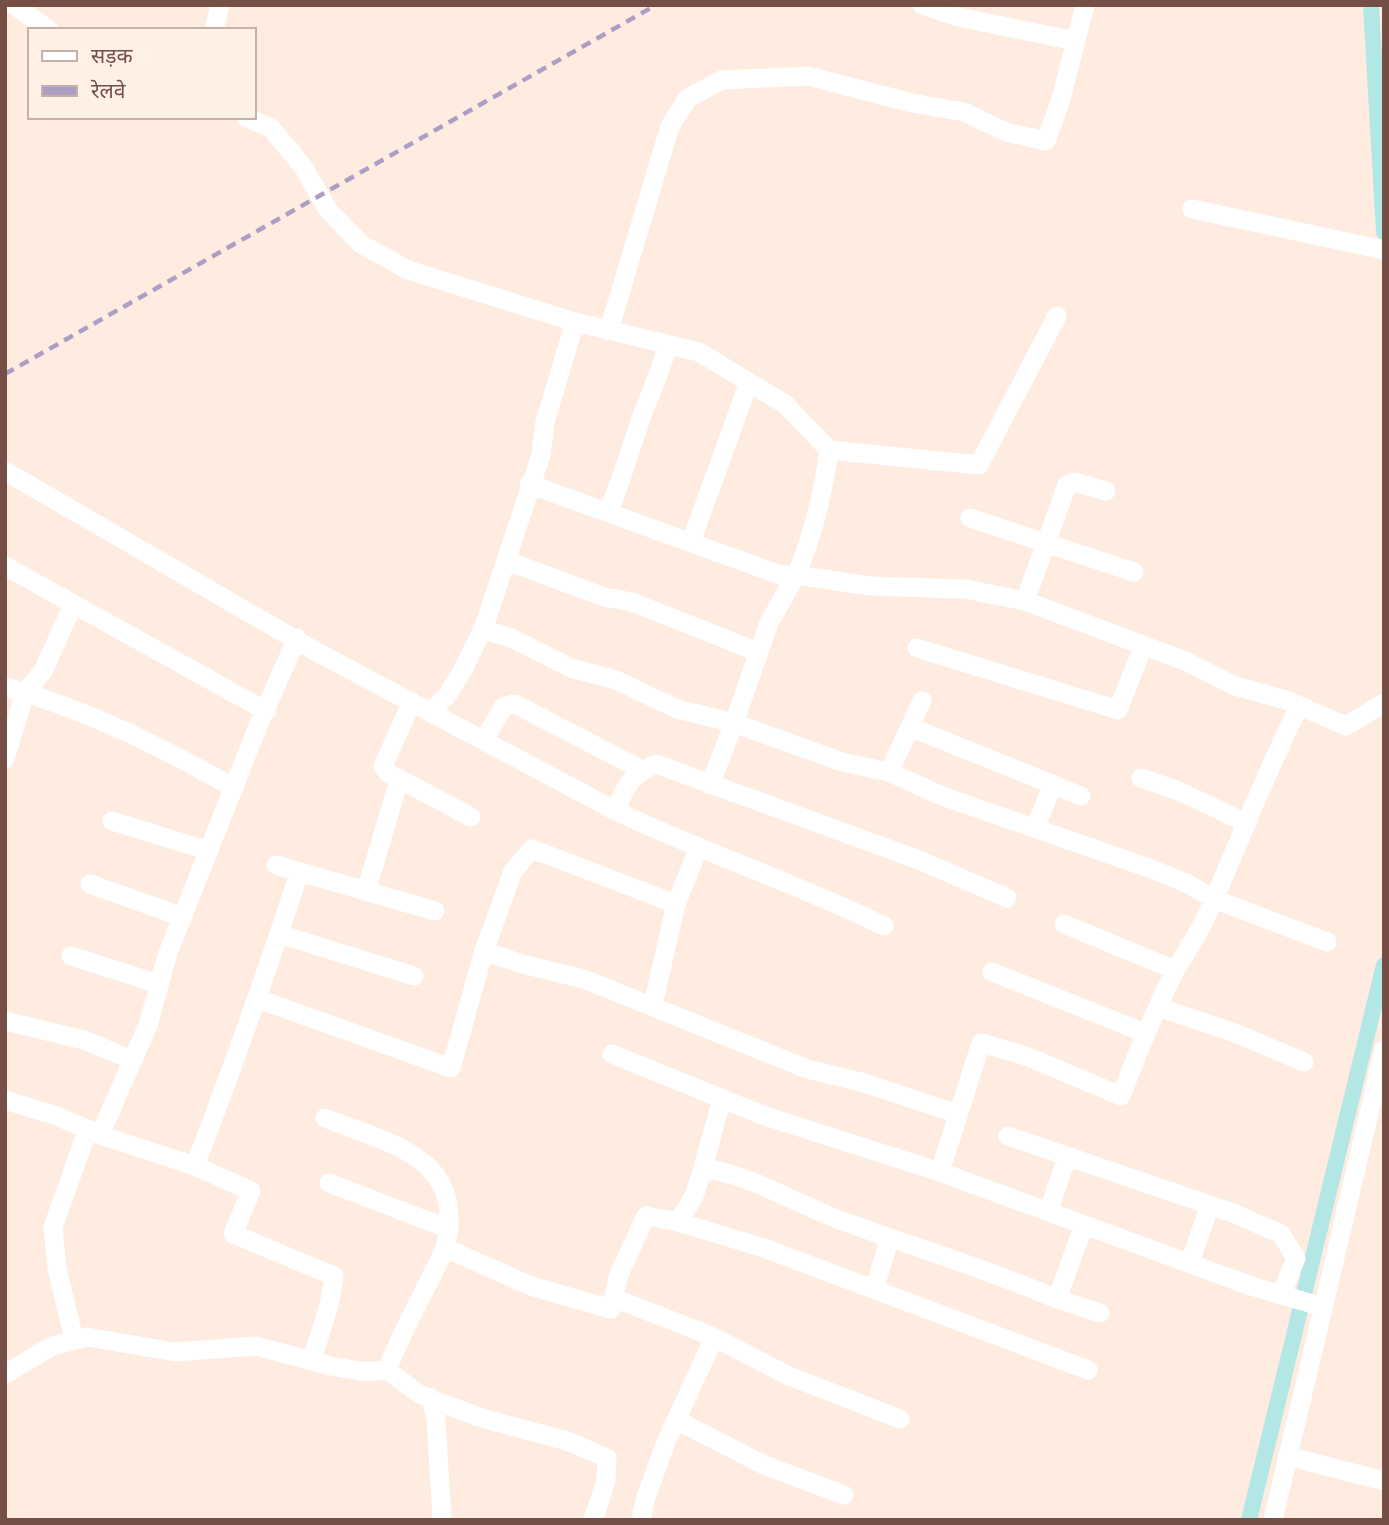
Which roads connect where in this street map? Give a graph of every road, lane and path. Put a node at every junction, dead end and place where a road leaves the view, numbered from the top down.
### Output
1 (14, 5) edge
2 (220, 5) edge
3 (922, 5) edge
4 (1085, 5) edge
5 (45, 28) edge
6 (214, 28) edge
7 (1075, 41) junction
8 (251, 119) edge
9 (1192, 209) dead end
10 (1384, 250) edge
11 (1057, 316) dead end
12 (575, 322) junction
13 (609, 330) junction
14 (668, 345) junction
15 (749, 382) junction
16 (829, 450) junction
17 (5, 471) edge
18 (529, 484) junction
19 (1106, 491) dead end
20 (608, 512) junction
21 (970, 518) dead end
22 (691, 542) junction
23 (1046, 543) junction
24 (507, 561) junction
25 (5, 566) edge
26 (1134, 572) dead end
27 (796, 575) junction
28 (1024, 601) junction
29 (73, 605) junction
30 (482, 630) junction
31 (297, 638) junction
32 (1143, 647) junction
33 (917, 648) dead end
34 (758, 652) junction
35 (5, 687) edge
36 (25, 693) junction
37 (922, 701) dead end
38 (412, 702) junction
39 (1384, 703) edge
40 (1300, 707) junction
41 (266, 710) junction
42 (429, 712) junction
43 (734, 723) junction
44 (910, 727) junction
45 (484, 740) junction
46 (5, 759) edge
47 (642, 770) junction
48 (889, 772) junction
49 (1141, 778) dead end
50 (399, 780) junction
51 (710, 785) junction
52 (1053, 785) junction
53 (234, 789) junction
54 (1081, 796) dead end
55 (616, 811) junction
56 (471, 817) dead end
57 (112, 821) dead end
58 (1246, 823) junction
59 (1035, 828) junction
60 (699, 847) junction
61 (209, 851) junction
62 (276, 865) dead end
63 (299, 873) junction
64 (90, 884) dead end
65 (366, 891) junction
66 (1007, 898) dead end
67 (1214, 899) junction
68 (676, 904) junction
69 (435, 911) dead end
70 (183, 917) junction
71 (1064, 924) dead end
72 (884, 926) dead end
73 (279, 934) junction
74 (1327, 942) dead end
75 (484, 951) junction
76 (72, 956) dead end
77 (1175, 970) junction
78 (992, 972) dead end
79 (414, 976) dead end
80 (159, 984) junction
81 (258, 999) junction
82 (653, 1005) junction
83 (1158, 1007) junction
84 (5, 1021) edge
85 (1144, 1034) junction
86 (1384, 1050) edge
87 (612, 1054) dead end
88 (132, 1060) junction
89 (1304, 1062) dead end
90 (722, 1098) junction
91 (5, 1100) edge
92 (958, 1114) junction
93 (325, 1118) dead end
94 (94, 1132) junction
95 (1008, 1136) dead end
96 (1067, 1157) junction
97 (195, 1166) junction
98 (703, 1168) junction
99 (940, 1172) junction
100 (329, 1184) dead end
101 (1210, 1205) junction
102 (1048, 1212) junction
103 (678, 1222) junction
104 (1084, 1226) junction
105 (890, 1238) junction
106 (447, 1239) junction
107 (1190, 1262) junction
108 (874, 1289) junction
109 (1285, 1296) junction
110 (614, 1298) junction
111 (1057, 1299) junction
112 (1322, 1306) junction
113 (1100, 1313) dead end
114 (714, 1338) junction
115 (75, 1340) junction
116 (312, 1360) junction
117 (387, 1370) junction
118 (1088, 1370) dead end
119 (5, 1374) edge
120 (431, 1398) junction
121 (900, 1419) dead end
122 (676, 1420) junction
123 (1287, 1456) junction
124 (1384, 1481) edge
125 (844, 1496) dead end
126 (442, 1520) edge
127 (593, 1520) edge
128 (641, 1520) edge
129 (1273, 1520) edge

1 - 5 street
2 - 6 street
3 - 7 street
4 - 7 street
7 - 13 street
8 - 12 street
9 - 10 street
11 - 16 street
12 - 13 street
12 - 18 street
13 - 14 street
14 - 15 street
14 - 20 street
15 - 16 street
15 - 22 street
16 - 27 street
17 - 31 street
18 - 20 street
18 - 24 street
19 - 23 street
20 - 22 street
21 - 23 street
22 - 27 street
23 - 26 street
23 - 28 street
24 - 30 street
24 - 34 street
25 - 29 street
27 - 28 street
27 - 34 street
28 - 32 street
29 - 36 street
29 - 41 street
30 - 42 street
30 - 43 street
31 - 38 street
31 - 41 street
32 - 33 street
32 - 40 street
34 - 43 street
35 - 36 street
36 - 46 street
36 - 53 street
37 - 44 street
38 - 42 street
38 - 50 street
39 - 40 street
40 - 58 street
41 - 53 street
42 - 45 street
43 - 48 street
43 - 51 street
44 - 48 street
44 - 52 street
45 - 47 street
45 - 55 street
47 - 51 street
47 - 55 street
48 - 59 street
49 - 58 street
50 - 56 street
50 - 65 street
51 - 66 street
52 - 54 street
52 - 59 street
53 - 61 street
55 - 60 street
57 - 61 street
58 - 67 street
59 - 67 street
60 - 68 street
60 - 72 street
61 - 70 street
62 - 63 street
63 - 65 street
63 - 73 street
64 - 70 street
65 - 69 street
67 - 74 street
67 - 77 street
68 - 75 street
68 - 82 street
70 - 80 street
71 - 77 street
73 - 79 street
73 - 81 street
75 - 81 street
75 - 82 street
76 - 80 street
77 - 83 street
78 - 85 street
80 - 88 street
81 - 97 street
82 - 92 street
83 - 85 street
83 - 89 street
84 - 88 street
85 - 92 street
86 - 112 street
87 - 90 street
88 - 94 street
90 - 98 street
90 - 99 street
91 - 94 street
92 - 99 street
93 - 106 street
94 - 97 street
94 - 115 street
95 - 96 street
96 - 101 street
96 - 102 street
97 - 116 street
98 - 103 street
98 - 105 street
99 - 102 street
100 - 106 street
101 - 107 street
101 - 109 street
102 - 104 street
103 - 108 street
103 - 110 street
104 - 107 street
104 - 111 street
105 - 108 street
105 - 111 street
106 - 110 street
106 - 117 street
107 - 109 street
108 - 118 street
109 - 112 street
110 - 114 street
111 - 113 street
112 - 123 street
114 - 121 street
114 - 122 street
115 - 116 street
115 - 119 street
116 - 117 street
117 - 120 street
120 - 126 street
120 - 127 street
122 - 125 street
122 - 128 street
123 - 124 street
123 - 129 street

